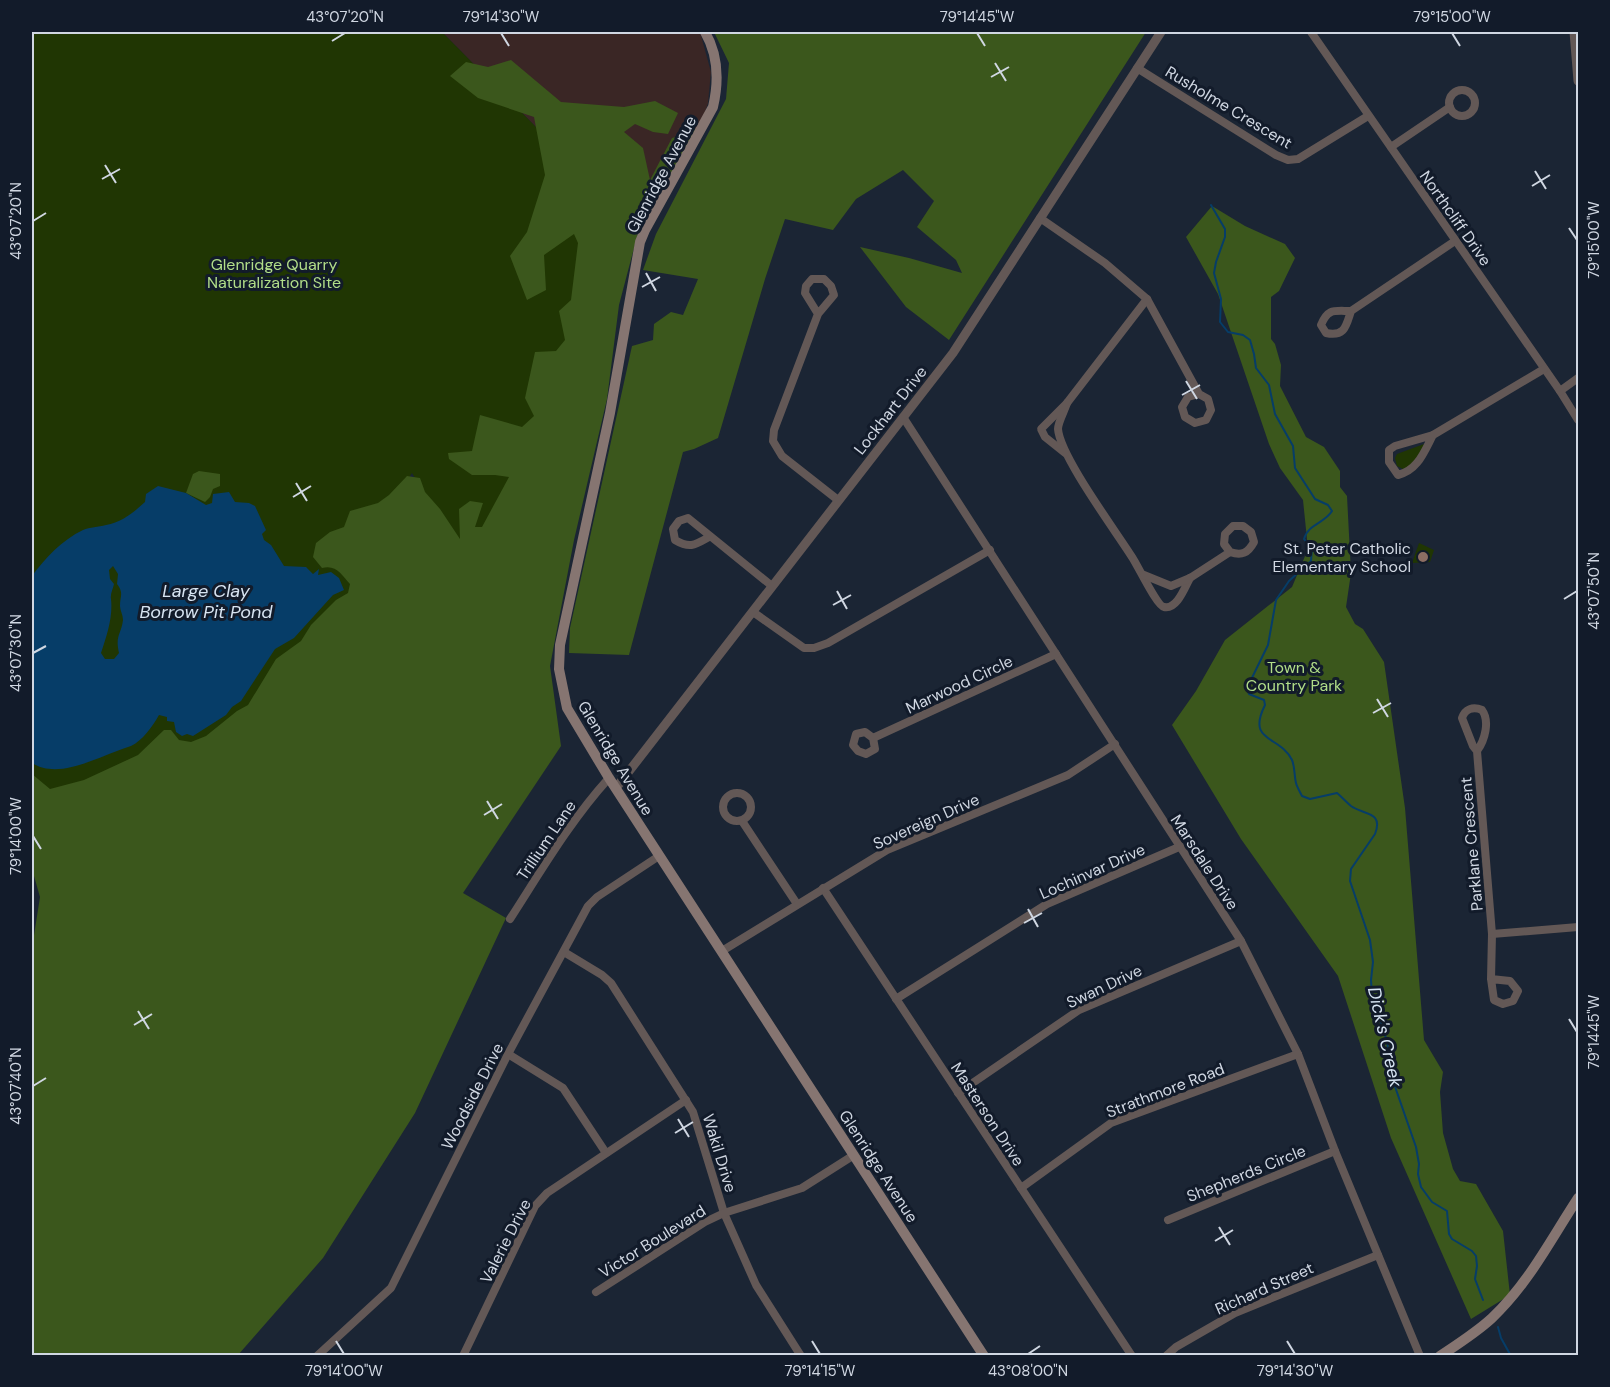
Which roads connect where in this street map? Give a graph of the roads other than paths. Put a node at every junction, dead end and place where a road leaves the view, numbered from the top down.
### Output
1 (705, 32) edge
2 (1161, 32) edge
3 (1311, 32) edge
4 (1574, 32) edge
5 (1137, 68) junction
6 (1578, 81) edge
7 (1450, 107) dead end
8 (1368, 116) junction
9 (1391, 147) junction
10 (1040, 218) junction
11 (1455, 241) junction
12 (1148, 299) junction
13 (1352, 310) dead end
14 (819, 314) junction
15 (1544, 369) junction
16 (1578, 378) edge
17 (1560, 391) junction
18 (1199, 394) dead end
19 (1067, 403) junction
20 (903, 417) junction
21 (1578, 420) edge
22 (1433, 435) junction
23 (1066, 454) junction
24 (837, 500) junction
25 (709, 537) junction
26 (990, 550) junction
27 (1230, 552) dead end
28 (1144, 575) junction
29 (1190, 578) junction
30 (772, 586) junction
31 (753, 612) junction
32 (1056, 654) junction
33 (873, 738) dead end
34 (1115, 744) junction
35 (1477, 751) junction
36 (609, 778) junction
37 (615, 788) junction
38 (742, 821) dead end
39 (1179, 848) junction
40 (659, 856) junction
41 (823, 888) junction
42 (797, 904) junction
43 (510, 920) dead end
44 (1578, 927) edge
45 (1492, 934) junction
46 (1241, 941) junction
47 (722, 951) junction
48 (564, 952) junction
49 (1491, 980) dead end
50 (896, 999) junction
51 (508, 1054) junction
52 (1298, 1054) junction
53 (958, 1093) junction
54 (686, 1100) junction
55 (1335, 1150) junction
56 (606, 1153) junction
57 (854, 1155) junction
58 (1021, 1188) junction
59 (1578, 1198) edge
60 (724, 1213) junction
61 (1168, 1220) dead end
62 (1378, 1255) junction
63 (596, 1292) dead end
64 (316, 1356) edge
65 (463, 1356) edge
66 (801, 1356) edge
67 (984, 1356) edge
68 (1132, 1356) edge
69 (1166, 1356) edge
70 (1420, 1356) edge
71 (1440, 1356) edge

1 - 36 main road, Glenridge Avenue
2 - 5 street, Lockhart Drive
3 - 8 street, Northcliff Drive
4 - 6 street
5 - 8 street, Rusholme Crescent
5 - 10 street, Lockhart Drive
7 - 9 street
8 - 9 street, Northcliff Drive
9 - 11 street, Northcliff Drive
10 - 12 street
10 - 20 street, Lockhart Drive
11 - 13 street
11 - 15 street, Northcliff Drive
12 - 18 street
12 - 19 street
14 - 14 street
14 - 24 street
15 - 17 street, Northcliff Drive
15 - 22 street
16 - 17 street
17 - 21 street, Northcliff Drive
19 - 23 street
19 - 23 street
20 - 24 street, Lockhart Drive
20 - 26 street, Marsdale Drive
22 - 22 street
23 - 28 street
24 - 30 street, Lockhart Drive
25 - 25 street
25 - 30 street
26 - 31 street
26 - 32 street, Marsdale Drive
27 - 29 street
28 - 29 street
28 - 29 street
30 - 31 street, Lockhart Drive
31 - 37 street, Lockhart Drive
32 - 33 street, Marwood Circle
32 - 34 street, Marsdale Drive
34 - 39 street, Marsdale Drive
34 - 41 street, Sovereign Drive
35 - 35 street, Parklane Crescent
35 - 45 street, Parklane Crescent
36 - 37 main road, Glenridge Avenue
36 - 43 street, Trillium Lane
37 - 40 main road, Glenridge Avenue
38 - 42 street
39 - 46 street, Marsdale Drive
39 - 50 street, Lochinvar Drive
40 - 47 main road, Glenridge Avenue
40 - 48 street, Woodside Drive
41 - 42 street, Sovereign Drive
41 - 50 street, Masterson Drive
42 - 47 street, Sovereign Drive
44 - 45 street
45 - 49 street, Parklane Crescent
46 - 52 street, Marsdale Drive
46 - 53 street, Swan Drive
47 - 57 main road, Glenridge Avenue
48 - 51 street, Woodside Drive
48 - 54 street, Wakil Drive
50 - 53 street, Masterson Drive
51 - 56 street
51 - 64 street, Woodside Drive
52 - 55 street, Marsdale Drive
52 - 58 street, Strathmore Road
53 - 58 street, Masterson Drive
54 - 56 street, Valerie Drive
54 - 60 street, Wakil Drive
55 - 61 street, Shepherds Circle
55 - 62 street, Marsdale Drive
56 - 65 street, Valerie Drive
57 - 60 street, Victor Boulevard
57 - 67 main road, Glenridge Avenue
58 - 68 street, Masterson Drive
59 - 71 main road
60 - 63 street, Victor Boulevard
60 - 66 street, Wakil Drive
62 - 69 street, Richard Street
62 - 70 street, Marsdale Drive

